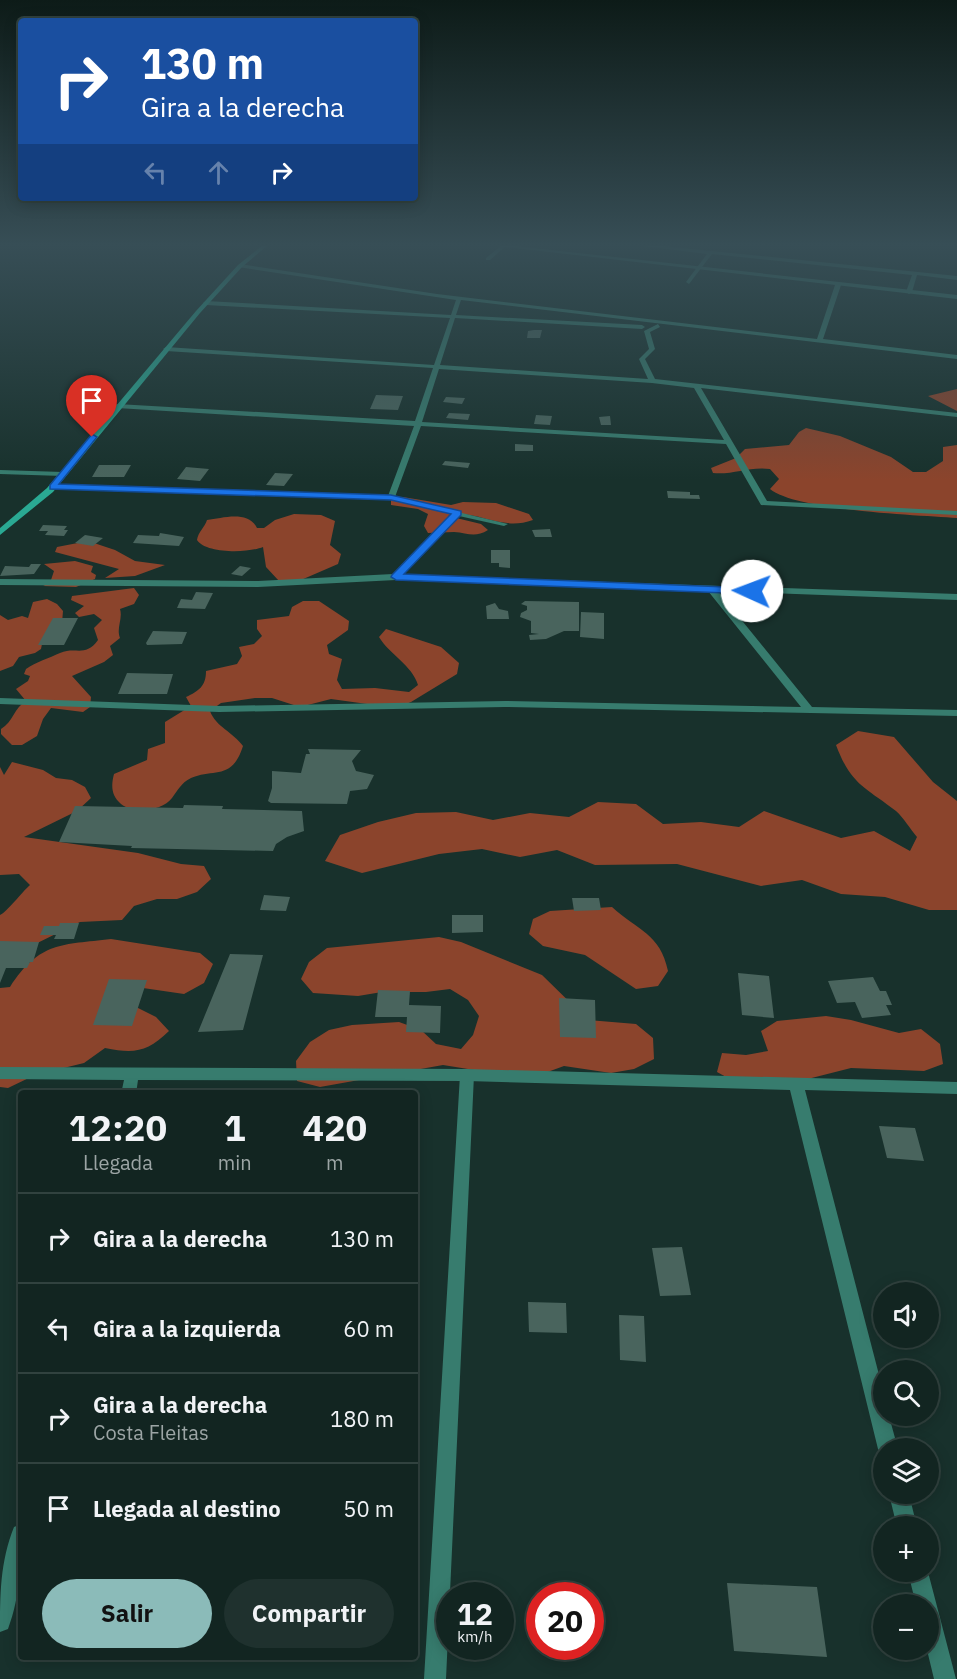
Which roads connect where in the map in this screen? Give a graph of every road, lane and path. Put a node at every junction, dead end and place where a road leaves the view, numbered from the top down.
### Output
1 (188, 323) edge
2 (451, 323) edge
3 (560, 323) edge
4 (670, 323) edge
5 (674, 323) edge
6 (825, 323) edge
7 (653, 328) junction
8 (819, 341) junction
9 (165, 349) junction
10 (957, 357) edge
11 (437, 366) junction
12 (652, 381) junction
13 (696, 385) junction
14 (117, 406) junction
15 (957, 415) edge
16 (418, 424) junction
17 (729, 442) junction
18 (0, 472) edge
19 (63, 474) junction
20 (53, 487) junction
21 (391, 498) junction
22 (458, 513) junction
23 (957, 513) edge
24 (504, 524) dead end
25 (0, 532) edge
26 (396, 577) junction
27 (0, 582) edge
28 (712, 590) junction
29 (957, 597) edge
30 (0, 701) edge
31 (809, 710) junction
32 (957, 713) edge
33 (0, 1073) edge
34 (132, 1075) junction
35 (467, 1075) junction
36 (796, 1083) junction
37 (957, 1088) edge
38 (129, 1090) edge
39 (885, 1438) edge
40 (18, 1546) edge
41 (0, 1621) edge
42 (939, 1655) edge
43 (435, 1679) edge
44 (945, 1679) edge

1 - 9 main road
2 - 11 street
3 - 7 street
4 - 7 street
5 - 8 street
6 - 8 street
7 - 12 street
8 - 10 street
9 - 11 street
9 - 14 main road
11 - 12 street
11 - 16 street
12 - 13 street
13 - 15 street
13 - 17 street
14 - 16 street
14 - 19 main road
16 - 17 street
16 - 21 street
17 - 23 street
18 - 19 street
19 - 20 main road
20 - 21 street
20 - 25 main road
21 - 22 street
22 - 24 street
22 - 26 street
26 - 27 street
26 - 28 street
28 - 29 street
28 - 31 street
30 - 31 street
31 - 32 street
33 - 34 street
34 - 35 street
34 - 38 street
35 - 36 street
35 - 43 street
36 - 37 street
36 - 39 street
40 - 41 street
42 - 44 street

